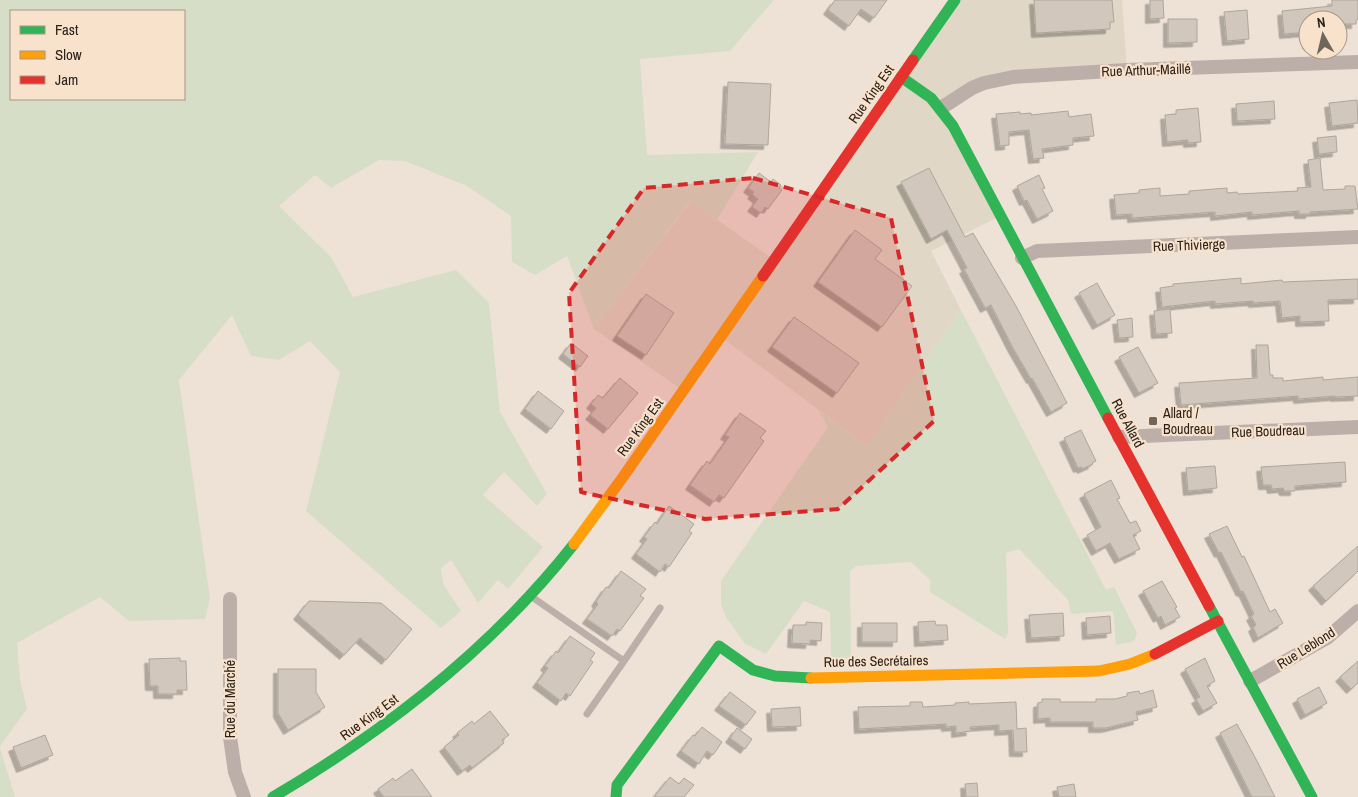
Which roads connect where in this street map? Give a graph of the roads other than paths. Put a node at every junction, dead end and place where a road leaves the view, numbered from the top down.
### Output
1 (955, 0) edge
2 (1358, 62) edge
3 (901, 77) junction
4 (941, 108) junction
5 (1358, 238) edge
6 (1022, 258) junction
7 (1358, 427) edge
8 (1119, 437) junction
9 (530, 595) junction
10 (230, 599) dead end
11 (660, 608) dead end
12 (1358, 610) edge
13 (1218, 621) junction
14 (624, 661) junction
15 (1250, 681) junction
16 (586, 714) dead end
17 (244, 797) edge
18 (273, 797) edge
19 (616, 797) edge
20 (1312, 797) edge

1 - 3 street, Rue King Est
2 - 4 street, Rue Arthur-Maillé
3 - 4 street, Rue Allard
3 - 9 street, Rue King Est
4 - 6 street, Rue Allard
5 - 6 street, Rue Thivierge
6 - 8 street, Rue Allard
7 - 8 street, Rue Boudreau
8 - 13 street, Rue Allard
9 - 14 lane
9 - 18 street, Rue King Est
10 - 17 street, Rue du Marché
11 - 14 lane
12 - 15 street, Rue Leblond
13 - 15 street, Rue Allard
13 - 19 street, Rue des Secrétaires
14 - 16 lane
15 - 20 street, Rue Allard

